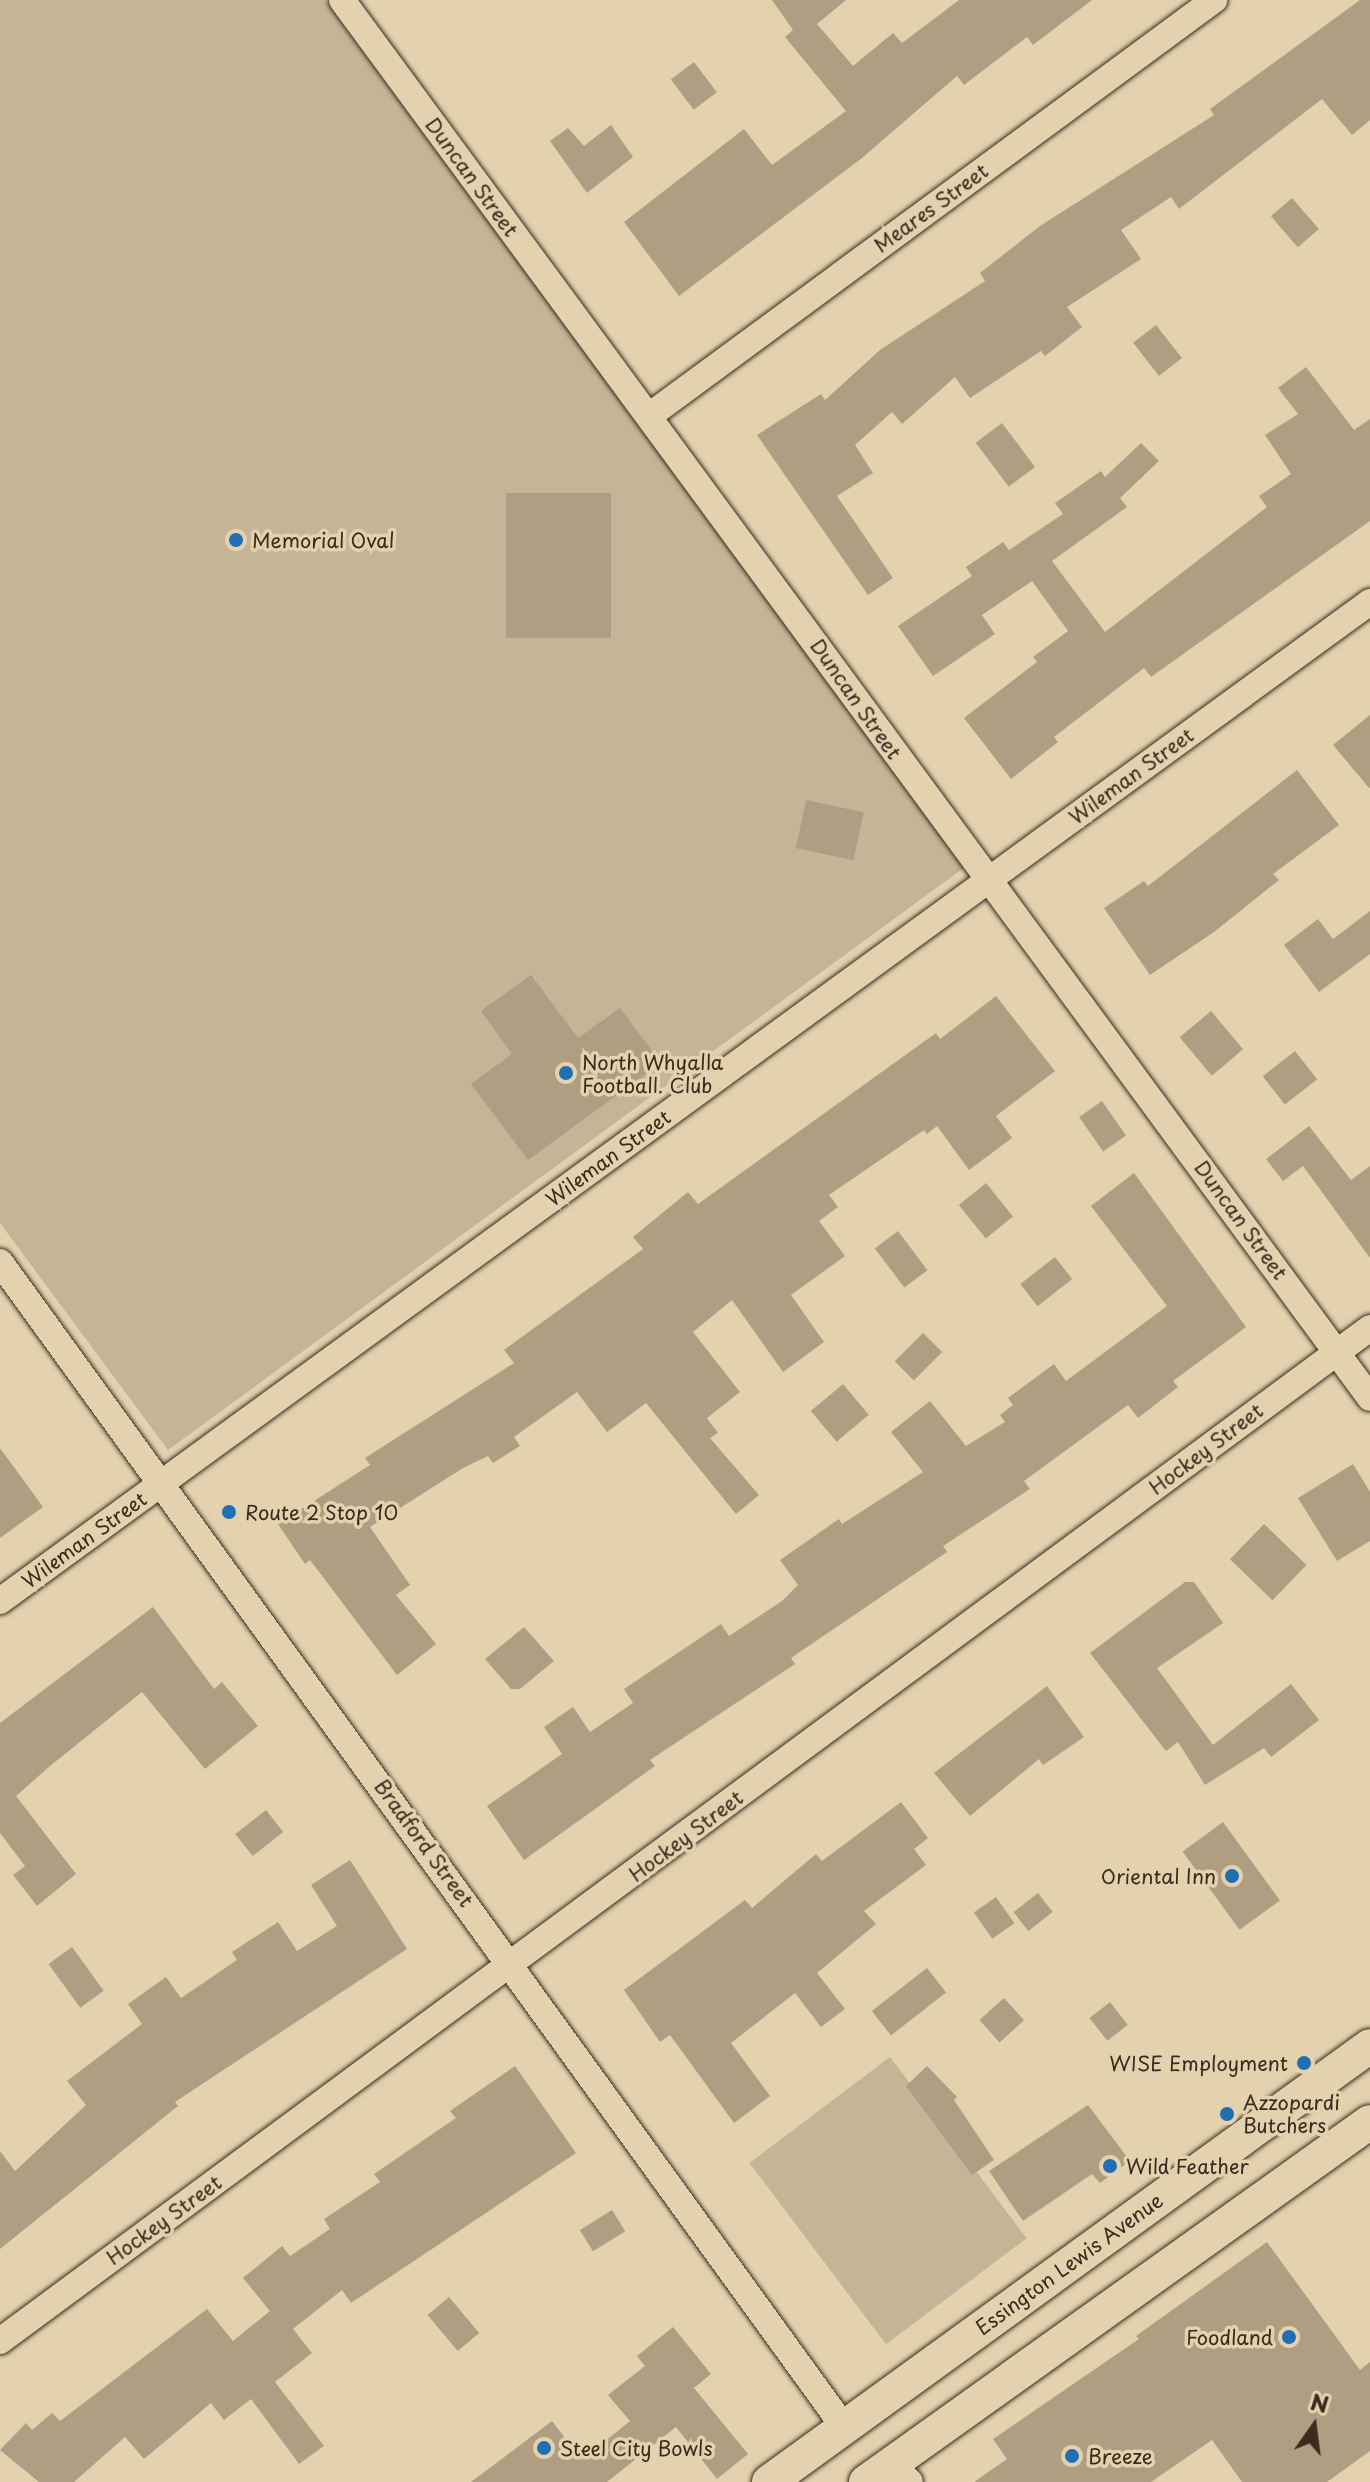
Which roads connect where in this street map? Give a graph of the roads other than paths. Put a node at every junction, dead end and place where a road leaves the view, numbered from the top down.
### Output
1 (342, 0) edge
2 (1214, 0) edge
3 (649, 416) junction
4 (1370, 602) edge
5 (987, 882) junction
6 (0, 1262) edge
7 (1370, 1328) edge
8 (1337, 1352) junction
9 (1370, 1398) edge
10 (163, 1483) junction
11 (0, 1601) edge
12 (513, 1965) junction
13 (1370, 2046) edge
14 (1370, 2122) edge
15 (0, 2341) edge
16 (844, 2427) junction
17 (889, 2476) edge
18 (769, 2482) edge

1 - 3 street, Duncan Street
2 - 3 street, Meares Street
3 - 5 street, Duncan Street
4 - 5 street, Wileman Street
5 - 8 street, Duncan Street
5 - 10 street, Wileman Street
6 - 10 street, Bradford Street
7 - 8 street, Hockey Street
8 - 9 street, Duncan Street
8 - 12 street, Hockey Street
10 - 11 street, Wileman Street
10 - 12 street, Bradford Street
12 - 15 street, Hockey Street
12 - 16 street, Bradford Street
13 - 16 street, Essington Lewis Avenue
14 - 17 street
16 - 17 street
16 - 18 street, Essington Lewis Avenue

